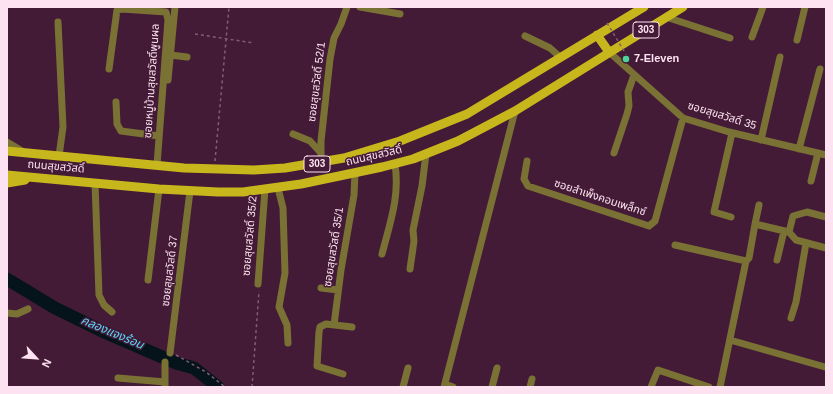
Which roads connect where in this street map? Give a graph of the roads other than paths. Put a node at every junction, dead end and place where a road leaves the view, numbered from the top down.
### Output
1 (175, 7) edge
2 (347, 7) edge
3 (360, 7) edge
4 (644, 7) edge
5 (683, 7) edge
6 (763, 7) edge
7 (806, 7) edge
8 (400, 14) dead end
9 (666, 18) junction
10 (58, 22) dead end
11 (597, 35) junction
12 (525, 36) dead end
13 (752, 37) dead end
14 (730, 38) dead end
15 (797, 40) dead end
16 (609, 52) junction
17 (170, 55) junction
18 (187, 57) dead end
19 (780, 57) dead end
20 (560, 58) junction
21 (109, 69) dead end
22 (820, 70) dead end
23 (634, 75) junction
24 (116, 102) dead end
25 (515, 111) junction
26 (683, 118) junction
27 (732, 133) junction
28 (293, 134) dead end
29 (159, 136) junction
30 (761, 140) junction
31 (7, 142) edge
32 (799, 149) junction
33 (7, 151) edge
34 (25, 153) junction
35 (321, 153) junction
36 (614, 153) dead end
37 (818, 153) junction
38 (426, 154) junction
39 (826, 155) edge
40 (59, 156) junction
41 (527, 161) dead end
42 (321, 163) junction
43 (395, 164) junction
44 (159, 165) junction
45 (355, 173) junction
46 (7, 175) edge
47 (42, 178) junction
48 (811, 181) dead end
49 (7, 182) edge
50 (95, 183) junction
51 (278, 188) junction
52 (159, 189) junction
53 (265, 189) junction
54 (190, 191) junction
55 (759, 205) dead end
56 (731, 217) dead end
57 (826, 217) edge
58 (755, 224) junction
59 (787, 232) junction
60 (806, 243) junction
61 (675, 245) dead end
62 (826, 248) edge
63 (382, 254) dead end
64 (777, 260) dead end
65 (746, 261) junction
66 (410, 269) dead end
67 (148, 280) dead end
68 (258, 284) road end
69 (321, 288) dead end
70 (338, 290) junction
71 (28, 309) dead end
72 (112, 312) dead end
73 (7, 313) edge
74 (791, 318) dead end
75 (334, 325) junction
76 (352, 327) dead end
77 (730, 340) junction
78 (288, 343) dead end
79 (170, 353) road end
80 (165, 362) dead end
81 (825, 367) edge
82 (408, 368) dead end
83 (496, 368) dead end
84 (343, 374) dead end
85 (118, 378) dead end
86 (532, 379) dead end
87 (165, 385) edge
88 (444, 386) edge
89 (403, 387) edge
90 (453, 387) edge
91 (492, 387) edge
92 (530, 387) edge
93 (651, 387) edge
94 (709, 387) edge
95 (720, 387) edge

1 - 17 street
2 - 35 street, ซอยสุขสวัสดิ์ 52/1
3 - 8 street
4 - 11 main road, ถนนสุขสวัสดิ์ / 303
5 - 9 main road, ถนนสุขสวัสดิ์ / 303
6 - 13 street
7 - 15 street
9 - 14 street
9 - 16 main road, ถนนสุขสวัสดิ์ / 303
10 - 40 street
11 - 16 main road
11 - 20 main road, ถนนสุขสวัสดิ์ / 303
12 - 20 street
16 - 23 street, ซอยสุขสวัสดิ์ 35
16 - 25 main road, ถนนสุขสวัสดิ์ / 303
17 - 18 street
17 - 44 street
19 - 30 street
20 - 42 main road, ถนนสุขสวัสดิ์ / 303
21 - 29 street, ซอยหมู่บ้านสุขสวัสดิ์พูนผล
22 - 32 street
23 - 26 street, ซอยสุขสวัสดิ์ 35
23 - 36 street
24 - 29 street
25 - 38 main road, ถนนสุขสวัสดิ์ / 303
25 - 88 street
26 - 27 street, ซอยสุขสวัสดิ์ 35
26 - 41 street, ซอยสำเพ็งคอมเพล็กซ์
27 - 30 street, ซอยสุขสวัสดิ์ 35
27 - 56 street
28 - 35 street
29 - 44 street, ซอยหมู่บ้านสุขสวัสดิ์พูนผล
30 - 32 street, ซอยสุขสวัสดิ์ 35
31 - 34 street
32 - 37 street, ซอยสุขสวัสดิ์ 35
33 - 34 main road, ถนนสุขสวัสดิ์ / 303
34 - 40 main road, ถนนสุขสวัสดิ์ / 303
35 - 42 street, ซอยสุขสวัสดิ์ 52/1
37 - 39 street, ซอยสุขสวัสดิ์ 35
37 - 48 street
38 - 43 main road, ถนนสุขสวัสดิ์ / 303
38 - 66 street
40 - 44 main road, ถนนสุขสวัสดิ์ / 303
42 - 44 main road, ถนนสุขสวัสดิ์ / 303
43 - 45 main road, ถนนสุขสวัสดิ์ / 303
43 - 63 street
45 - 51 main road, ถนนสุขสวัสดิ์ / 303
45 - 70 street, ซอยสุขสวัสดิ์ 35/1
46 - 47 main road, ถนนสุขสวัสดิ์ / 303
47 - 49 main road
47 - 50 main road, ถนนสุขสวัสดิ์ / 303
50 - 52 main road, ถนนสุขสวัสดิ์ / 303
50 - 72 street
51 - 53 main road, ถนนสุขสวัสดิ์ / 303
51 - 78 street
52 - 54 main road, ถนนสุขสวัสดิ์ / 303
52 - 67 street
53 - 54 main road, ถนนสุขสวัสดิ์ / 303
53 - 68 street, ซอยสุขสวัสดิ์ 35/2
54 - 79 street, ซอยสุขสวัสดิ์ 37
55 - 58 street
57 - 59 street
58 - 59 street
58 - 65 street
59 - 60 street
59 - 64 street
60 - 62 street
60 - 74 street
61 - 65 street
65 - 77 street
69 - 70 street
70 - 75 street, ซอยสุขสวัสดิ์ 35/1
71 - 73 street
75 - 76 street
75 - 84 street
77 - 81 street
77 - 95 street
80 - 87 street
82 - 89 street
83 - 91 street
85 - 87 street
86 - 92 street
88 - 90 street
93 - 94 street

